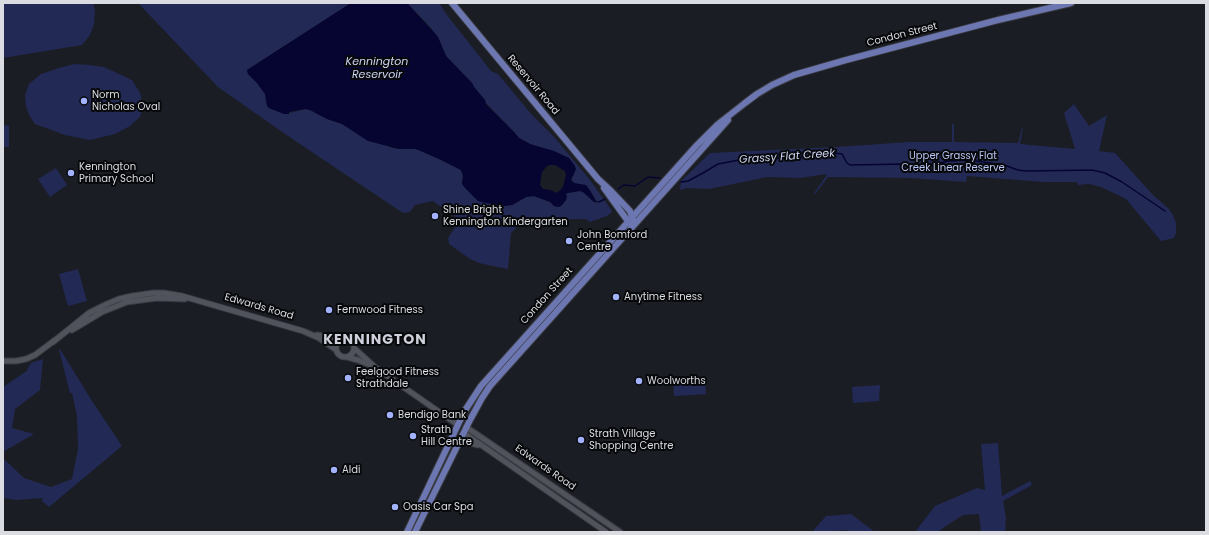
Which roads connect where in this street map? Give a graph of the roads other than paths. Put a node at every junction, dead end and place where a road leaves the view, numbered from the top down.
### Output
1 (452, 3) edge
2 (1071, 3) edge
3 (744, 103) junction
4 (630, 219) junction
5 (632, 227) junction
6 (581, 273) junction
7 (589, 276) junction
8 (200, 301) junction
9 (121, 304) junction
10 (100, 307) junction
11 (312, 334) junction
12 (342, 339) junction
13 (54, 342) junction
14 (354, 348) junction
15 (335, 349) junction
16 (347, 357) junction
17 (3, 361) edge
18 (376, 368) junction
19 (458, 425) junction
20 (465, 430) junction
21 (458, 444) junction
22 (483, 446) junction
23 (429, 503) junction
24 (413, 520) junction
25 (407, 532) edge
26 (415, 532) edge
27 (606, 532) edge
28 (620, 532) edge

1 - 4 main road, Reservoir Road
2 - 3 main road, Condon Street
3 - 4 main road, Condon Street
3 - 5 main road, Condon Street
4 - 5 main road, Reservoir Road
4 - 6 main road, Condon Street
5 - 7 main road, Condon Street
6 - 7 main road
6 - 19 main road, Condon Street
7 - 20 main road, Condon Street
8 - 9 street, Edwards Road
8 - 10 street, Edwards Road
8 - 11 street, Edwards Road
9 - 10 street
9 - 13 street, Edwards Road
10 - 13 street, Edwards Road
11 - 12 street, Edwards Road
11 - 15 street, Edwards Road
12 - 14 street
12 - 15 street
13 - 17 street, Edwards Road
14 - 16 street
14 - 18 street, Edwards Road
15 - 16 street
16 - 18 street, Edwards Road
18 - 19 street, Edwards Road
19 - 20 main road, Edwards Road
19 - 24 main road, Condon Street
20 - 21 main road, Condon Street
20 - 22 street, Edwards Road
20 - 28 street, Edwards Road
21 - 22 street
21 - 23 main road, Condon Street
22 - 27 street, Edwards Road
23 - 24 main road
23 - 26 main road, Condon Street
24 - 25 main road, Condon Street

